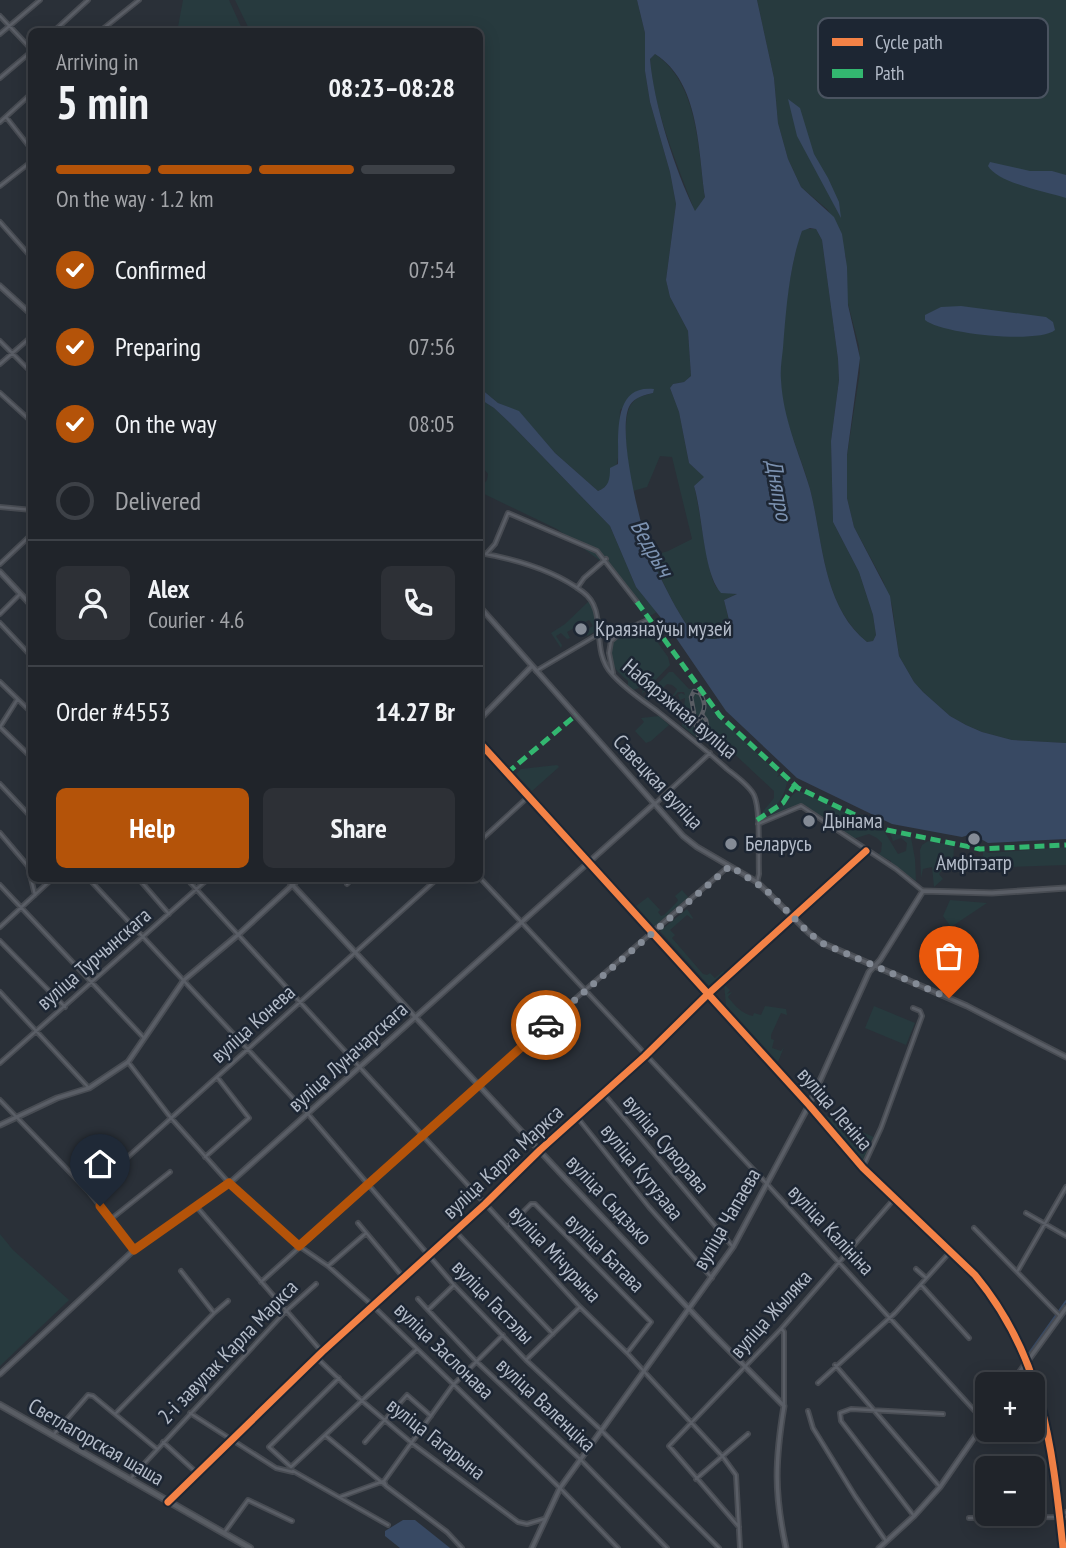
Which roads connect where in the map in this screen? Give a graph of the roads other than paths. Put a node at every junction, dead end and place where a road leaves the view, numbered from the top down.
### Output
1 (40, 0) edge
2 (88, 0) edge
3 (139, 0) edge
4 (0, 16) edge
5 (9, 26) junction
6 (57, 28) edge
7 (104, 28) edge
8 (0, 34) edge
9 (28, 47) edge
10 (28, 54) edge
11 (0, 78) edge
12 (28, 97) edge
13 (6, 117) junction
14 (0, 122) edge
15 (28, 145) edge
16 (28, 164) edge
17 (0, 186) edge
18 (0, 222) edge
19 (28, 253) edge
20 (0, 286) edge
21 (28, 311) edge
22 (28, 339) edge
23 (0, 341) edge
24 (12, 353) junction
25 (0, 364) edge
26 (28, 369) edge
27 (0, 393) edge
28 (28, 418) edge
29 (0, 507) edge
30 (28, 510) edge
31 (28, 537) edge
32 (25, 540) junction
33 (28, 541) edge
34 (483, 554) edge
35 (486, 554) junction
36 (606, 559) junction
37 (0, 564) edge
38 (0, 572) edge
39 (577, 588) junction
40 (20, 594) junction
41 (28, 602) edge
42 (637, 602) dead end
43 (483, 610) edge
44 (0, 614) edge
45 (649, 620) dead end
46 (0, 623) edge
47 (597, 635) junction
48 (28, 653) edge
49 (532, 666) junction
50 (536, 670) junction
51 (614, 676) junction
52 (0, 682) edge
53 (17, 700) junction
54 (28, 710) edge
55 (483, 716) edge
56 (0, 727) edge
57 (483, 746) edge
58 (710, 753) junction
59 (28, 754) edge
60 (0, 784) edge
61 (529, 796) junction
62 (655, 803) junction
63 (28, 814) edge
64 (758, 824) junction
65 (0, 834) edge
66 (483, 838) edge
67 (866, 851) junction
68 (589, 862) junction
69 (28, 866) edge
70 (730, 866) junction
71 (483, 881) edge
72 (32, 882) edge
73 (49, 882) edge
74 (92, 882) edge
75 (141, 882) edge
76 (190, 882) edge
77 (205, 882) edge
78 (289, 882) edge
79 (296, 882) edge
80 (434, 882) edge
81 (757, 882) junction
82 (0, 885) edge
83 (292, 886) junction
84 (1066, 888) edge
85 (197, 889) junction
86 (923, 891) junction
87 (35, 895) junction
88 (22, 907) junction
89 (169, 914) junction
90 (792, 917) junction
91 (521, 922) junction
92 (0, 926) edge
93 (653, 933) junction
94 (239, 934) junction
95 (143, 937) junction
96 (0, 941) edge
97 (356, 953) junction
98 (874, 966) junction
99 (184, 980) junction
100 (91, 982) junction
101 (584, 990) junction
102 (0, 992) edge
103 (708, 994) junction
104 (301, 1002) junction
105 (65, 1007) junction
106 (913, 1008) dead end
107 (416, 1016) junction
108 (36, 1031) junction
109 (145, 1038) junction
110 (248, 1049) junction
111 (645, 1056) junction
112 (1066, 1057) edge
113 (128, 1062) junction
114 (0, 1063) edge
115 (361, 1067) junction
116 (217, 1077) junction
117 (479, 1085) junction
118 (89, 1088) junction
119 (603, 1093) junction
120 (0, 1100) edge
121 (809, 1105) junction
122 (309, 1114) junction
123 (15, 1117) junction
124 (577, 1117) junction
125 (171, 1118) junction
126 (0, 1125) edge
127 (423, 1135) junction
128 (540, 1150) junction
129 (205, 1157) junction
130 (863, 1168) junction
131 (170, 1172) dead end
132 (229, 1183) junction
133 (767, 1184) junction
134 (369, 1185) junction
135 (1066, 1187) edge
136 (89, 1192) junction
137 (894, 1199) junction
138 (485, 1204) junction
139 (196, 1206) junction
140 (1026, 1213) dead end
141 (111, 1220) junction
142 (358, 1223) dead end
143 (1045, 1225) junction
144 (507, 1227) junction
145 (974, 1228) dead end
146 (455, 1231) junction
147 (365, 1234) junction
148 (1066, 1236) edge
149 (299, 1246) junction
150 (733, 1247) junction
151 (134, 1250) junction
152 (950, 1252) junction
153 (427, 1255) junction
154 (839, 1262) junction
155 (328, 1266) junction
156 (916, 1269) dead end
157 (181, 1271) dead end
158 (1016, 1273) junction
159 (403, 1277) junction
160 (712, 1278) junction
161 (925, 1278) junction
162 (261, 1282) junction
163 (316, 1284) dead end
164 (921, 1284) junction
165 (454, 1285) junction
166 (418, 1299) dead end
167 (228, 1301) dead end
168 (372, 1305) junction
169 (580, 1307) junction
170 (1066, 1308) edge
171 (689, 1309) junction
172 (428, 1310) junction
173 (286, 1311) junction
174 (214, 1313) junction
175 (889, 1316) junction
176 (1060, 1316) junction
177 (781, 1329) junction
178 (553, 1334) junction
179 (503, 1335) junction
180 (969, 1338) dead end
181 (416, 1350) junction
182 (322, 1352) junction
183 (627, 1353) junction
184 (317, 1358) junction
185 (526, 1360) junction
186 (1028, 1360) junction
187 (477, 1362) junction
188 (835, 1365) junction
189 (745, 1366) junction
190 (1020, 1372) edge
191 (643, 1373) junction
192 (0, 1374) edge
193 (339, 1378) junction
194 (818, 1383) dead end
195 (453, 1385) junction
196 (361, 1400) junction
197 (0, 1405) edge
198 (784, 1406) junction
199 (975, 1408) edge
200 (808, 1411) dead end
201 (876, 1412) junction
202 (190, 1413) junction
203 (114, 1414) junction
204 (943, 1414) dead end
205 (431, 1416) junction
206 (385, 1421) junction
207 (691, 1424) junction
208 (601, 1430) junction
209 (748, 1434) dead end
210 (53, 1435) junction
211 (326, 1436) junction
212 (975, 1436) edge
213 (231, 1440) junction
214 (365, 1442) dead end
215 (163, 1443) junction
216 (413, 1444) junction
217 (157, 1449) junction
218 (723, 1457) junction
219 (580, 1459) junction
220 (292, 1470) junction
221 (198, 1474) junction
222 (696, 1479) junction
223 (129, 1480) junction
224 (384, 1481) junction
225 (379, 1483) junction
226 (386, 1486) junction
227 (940, 1487) junction
228 (560, 1488) junction
229 (340, 1497) junction
230 (168, 1502) junction
231 (1066, 1514) edge
232 (914, 1516) junction
233 (969, 1517) dead end
234 (1060, 1517) junction
235 (544, 1519) junction
236 (292, 1521) dead end
237 (388, 1525) dead end
238 (739, 1527) junction
239 (224, 1533) junction
240 (886, 1541) junction
241 (250, 1548) edge
242 (463, 1548) edge
243 (532, 1548) edge
244 (618, 1548) edge
245 (667, 1548) edge
246 (719, 1548) edge
247 (740, 1548) edge
248 (786, 1548) edge
249 (879, 1548) edge
250 (1063, 1548) edge

1 - 5 street
2 - 6 street
3 - 7 street
4 - 5 street
5 - 8 street
5 - 9 street
10 - 11 street
12 - 13 street
13 - 14 street
13 - 15 street
16 - 17 street
18 - 19 street
20 - 21 street
22 - 24 street
23 - 24 street
24 - 25 street
24 - 26 street
27 - 28 street
29 - 30 street
31 - 32 street
32 - 33 street
32 - 37 street
34 - 35 street, Набярэжная вуліца
35 - 36 street
35 - 39 street, Набярэжная вуліца
36 - 39 street
36 - 42 street
38 - 40 street
39 - 47 street, Набярэжная вуліца
40 - 41 street
40 - 44 street
43 - 49 street, Савецкая вуліца
45 - 51 street
46 - 48 street
47 - 50 street
47 - 51 street, Набярэжная вуліца
49 - 50 street, Савецкая вуліца
49 - 55 street
50 - 62 street, Савецкая вуліца
51 - 58 street, Набярэжная вуліца
52 - 53 street
53 - 54 street
53 - 56 street
56 - 59 street
57 - 61 street, вуліца Леніна
58 - 62 street, вуліца Луначарскага
58 - 64 street, Набярэжная вуліца
60 - 63 street
61 - 66 street
61 - 68 street, вуліца Леніна
62 - 68 street, вуліца Луначарскага
62 - 70 street, Савецкая вуліца
64 - 67 street
64 - 81 street, Набярэжная вуліца
65 - 69 street
67 - 86 street
67 - 90 street, вуліца Карла Маркса
68 - 91 street, вуліца Луначарскага
68 - 93 street, вуліца Леніна
70 - 81 street, Савецкая вуліца
70 - 93 street
71 - 91 street, вуліца Калініна
72 - 87 street
73 - 87 street
74 - 95 street, вуліца Гастэлы
75 - 89 street
76 - 85 street, вуліца Мічурына
77 - 85 street, вуліца Турчынскага
78 - 83 street, вуліца Сыдзько
79 - 83 street
80 - 97 street, вуліца Конева
81 - 90 street, Савецкая вуліца
82 - 88 street
83 - 94 street
83 - 97 street, вуліца Сыдзько
84 - 86 street
85 - 89 street, вуліца Турчынскага
85 - 94 street, вуліца Мічурына
86 - 98 street, вуліца Чапаева
87 - 88 street
88 - 92 street
88 - 100 street
89 - 95 street, вуліца Турчынскага
90 - 98 street, Савецкая вуліца
90 - 103 street, вуліца Карла Маркса
91 - 101 street, вуліца Калініна
91 - 107 street, вуліца Луначарскага
93 - 101 street
93 - 103 street, вуліца Леніна
94 - 99 street
94 - 104 street, вуліца Мічурына
95 - 99 street, вуліца Гастэлы
95 - 100 street, вуліца Турчынскага
96 - 105 street
97 - 104 street, вуліца Конева
97 - 107 street, вуліца Сыдзько
98 - 112 street, Савецкая вуліца
98 - 121 street, вуліца Чапаева
99 - 109 street
99 - 110 street, вуліца Гастэлы
100 - 105 street, вуліца Турчынскага
100 - 109 street
101 - 111 street, вуліца Калініна
101 - 117 street
102 - 108 street
103 - 111 street, вуліца Карла Маркса
103 - 121 street, вуліца Леніна
104 - 110 street, вуліца Конева
104 - 115 street, вуліца Мічурына
105 - 108 street, вуліца Турчынскага
106 - 130 street
107 - 115 street, вуліца Луначарскага
107 - 117 street, вуліца Сыдзько
108 - 114 street, вуліца Турчынскага
108 - 118 street
109 - 113 street
110 - 116 street, вуліца Конева
110 - 122 street, вуліца Гастэлы
111 - 119 street, вуліца Карла Маркса
111 - 133 street, вуліца Калініна
113 - 118 street
113 - 125 street, вуліца Заслонава
115 - 122 street, вуліца Луначарскага
115 - 127 street, вуліца Мічурына
116 - 125 street, вуліца Конева
116 - 129 street
117 - 127 street
117 - 128 street, вуліца Сыдзько
118 - 123 street
119 - 124 street, вуліца Карла Маркса
119 - 150 street, вуліца Суворава
120 - 123 street
121 - 130 street, вуліца Леніна
121 - 133 street, вуліца Чапаева
122 - 132 street, вуліца Луначарскага
122 - 134 street, вуліца Гастэлы
123 - 126 street
123 - 136 street
124 - 128 street, вуліца Карла Маркса
124 - 160 street, вуліца Кутузава
125 - 129 street, вуліца Заслонава
125 - 136 street, вуліца Конева
127 - 134 street
127 - 138 street, вуліца Мічурына
128 - 138 street, вуліца Карла Маркса
128 - 171 street, вуліца Сыдзько
129 - 132 street, вуліца Заслонава
130 - 137 street, вуліца Леніна
131 - 141 street
132 - 139 street, вуліца Луначарскага
132 - 149 street, вуліца Заслонава
133 - 150 street, вуліца Чапаева
133 - 154 street, вуліца Калініна
134 - 149 street
134 - 153 street, вуліца Гастэлы
135 - 143 street
136 - 141 street
137 - 152 street, вуліца Леніна
137 - 154 street, вуліца Жыляка
138 - 144 street, вуліца Мічурына
138 - 146 street, вуліца Карла Маркса
139 - 151 street, вуліца Луначарскага
139 - 162 street
140 - 143 street
141 - 151 street
142 - 147 street
143 - 148 street
143 - 158 street
144 - 169 street, вуліца Мічурына
144 - 183 street, вуліца Батава
145 - 158 street
146 - 153 street, вуліца Карла Маркса
146 - 178 street
147 - 155 street
147 - 159 street
149 - 155 street, вуліца Заслонава
149 - 162 street
150 - 160 street, вуліца Чапаева
151 - 192 street, вуліца Луначарскага
152 - 161 street
152 - 186 street, вуліца Леніна
153 - 159 street, вуліца Карла Маркса
153 - 165 street, вуліца Гастэлы
154 - 175 street, вуліца Калініна
154 - 177 street, вуліца Жыляка
155 - 168 street, вуліца Заслонава
156 - 161 street
157 - 174 street
158 - 176 street
159 - 168 street, вуліца Карла Маркса
160 - 171 street, вуліца Чапаева
161 - 164 street
162 - 173 street
163 - 173 street, 2-і завулак Карла Маркса
164 - 175 street
164 - 180 street
165 - 172 street
165 - 179 street, вуліца Гастэлы
166 - 172 street, вуліца Валенціка
167 - 174 street
168 - 181 street, вуліца Заслонава
168 - 182 street, вуліца Карла Маркса
169 - 178 street
169 - 183 street, вуліца Мічурына
170 - 176 street
171 - 189 street, вуліца Сыдзько
171 - 191 street, вуліца Чапаева
172 - 187 street, вуліца Валенціка
173 - 182 street
173 - 202 street, 2-і завулак Карла Маркса
174 - 203 street
175 - 188 street
175 - 199 street, вуліца Калініна
176 - 186 street
177 - 189 street, вуліца Жыляка
177 - 198 street
178 - 185 street
179 - 185 street, вуліца Гастэлы
179 - 187 street
181 - 195 street, вуліца Заслонава
181 - 196 street
182 - 184 street, вуліца Карла Маркса
183 - 191 street, вуліца Мічурына
184 - 193 street, вуліца Гагарына
184 - 213 street, вуліца Карла Маркса
185 - 208 street, вуліца Гастэлы
186 - 190 street
186 - 234 street, вуліца Леніна
187 - 195 street
187 - 219 street, вуліца Валенціка
188 - 194 street
188 - 201 street
189 - 198 street, вуліца Сыдзько
189 - 207 street, вуліца Жыляка
191 - 207 street, вуліца Мічурына
191 - 208 street, вуліца Чапаева
193 - 196 street, вуліца Гагарына
193 - 220 street
195 - 205 street
195 - 228 street, вуліца Заслонава
196 - 206 street, вуліца Гагарына
196 - 211 street
197 - 210 main road, Светлагорская шаша
198 - 248 street
200 - 240 street
201 - 204 street
201 - 227 street
201 - 232 street
202 - 213 street
202 - 215 street, 2-і завулак Карла Маркса
203 - 210 street, 2-і завулак Карла Маркса
203 - 217 street, 2-і завулак Карла Маркса
205 - 206 street
205 - 216 street
206 - 214 street
206 - 216 street, вуліца Гагарына
207 - 218 street, вуліца Мічурына
207 - 222 street, вуліца Жыляка
208 - 219 street, вуліца Чапаева
208 - 246 street, вуліца Гастэлы
209 - 218 street
210 - 223 main road, Светлагорская шаша
211 - 220 street
211 - 225 street
212 - 227 street
213 - 220 street
213 - 221 street, вуліца Карла Маркса
215 - 217 street, 2-і завулак Карла Маркса
215 - 221 street, 2-і завулак Карла Маркса
216 - 224 street
216 - 235 street, вуліца Гагарына
217 - 223 street, 2-і завулак Карла Маркса
218 - 222 street
218 - 238 street, вуліца Мічурына
219 - 228 street, вуліца Чапаева
219 - 245 street, вуліца Валенціка
220 - 229 street
221 - 230 street, вуліца Карла Маркса
222 - 238 street
223 - 230 main road, Светлагорская шаша
224 - 225 street
224 - 226 street
225 - 226 street
225 - 229 street
226 - 242 street
227 - 232 street
228 - 235 street, вуліца Чапаева
228 - 244 street, вуліца Заслонава
229 - 237 street
230 - 239 main road, Светлагорская шаша
231 - 234 street
232 - 240 street
233 - 234 street
234 - 250 street, вуліца Леніна
235 - 243 street, вуліца Чапаева
236 - 239 street
238 - 247 street, вуліца Мічурына
239 - 241 main road, Светлагорская шаша
240 - 249 street

